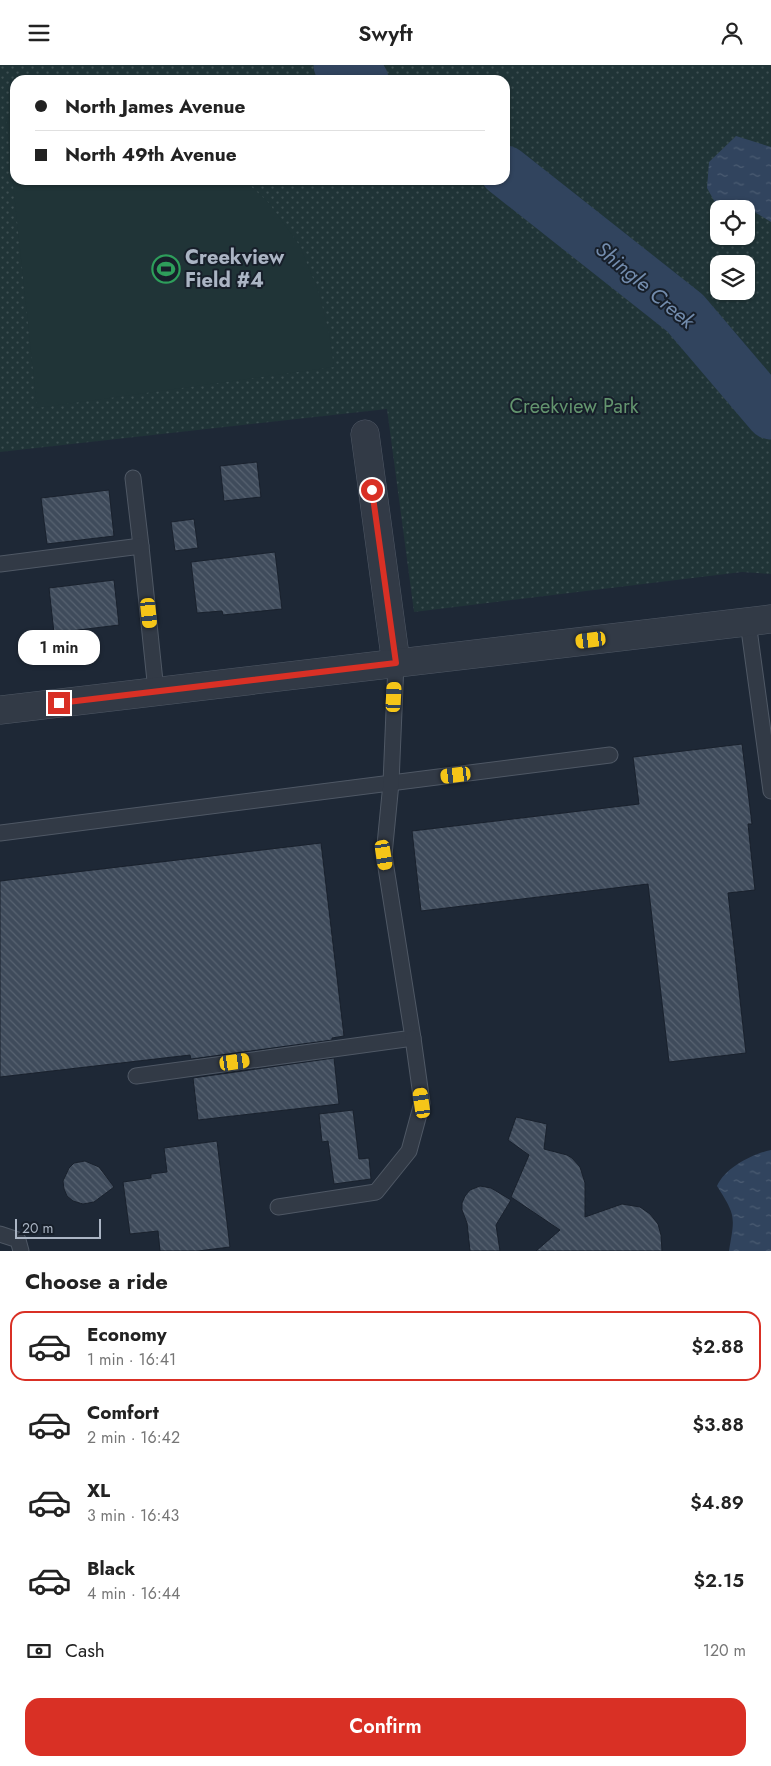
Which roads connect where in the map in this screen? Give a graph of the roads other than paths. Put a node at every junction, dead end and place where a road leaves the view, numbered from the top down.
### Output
1 (365, 434) dead end
2 (133, 478) dead end
3 (141, 546) junction
4 (0, 564) edge
5 (759, 620) edge
6 (396, 663) junction
7 (156, 691) junction
8 (0, 710) edge
9 (610, 755) dead end
10 (391, 783) junction
11 (771, 791) edge
12 (0, 833) edge
13 (413, 1038) junction
14 (136, 1076) dead end
15 (278, 1207) dead end
16 (0, 1235) edge
17 (21, 1251) edge

1 - 6 street
2 - 3 lane
3 - 4 lane
3 - 7 lane
5 - 6 street
5 - 11 lane
6 - 7 street
6 - 10 lane
7 - 8 street
9 - 10 lane
10 - 12 lane
10 - 13 lane
13 - 14 lane
13 - 15 lane
16 - 17 lane

